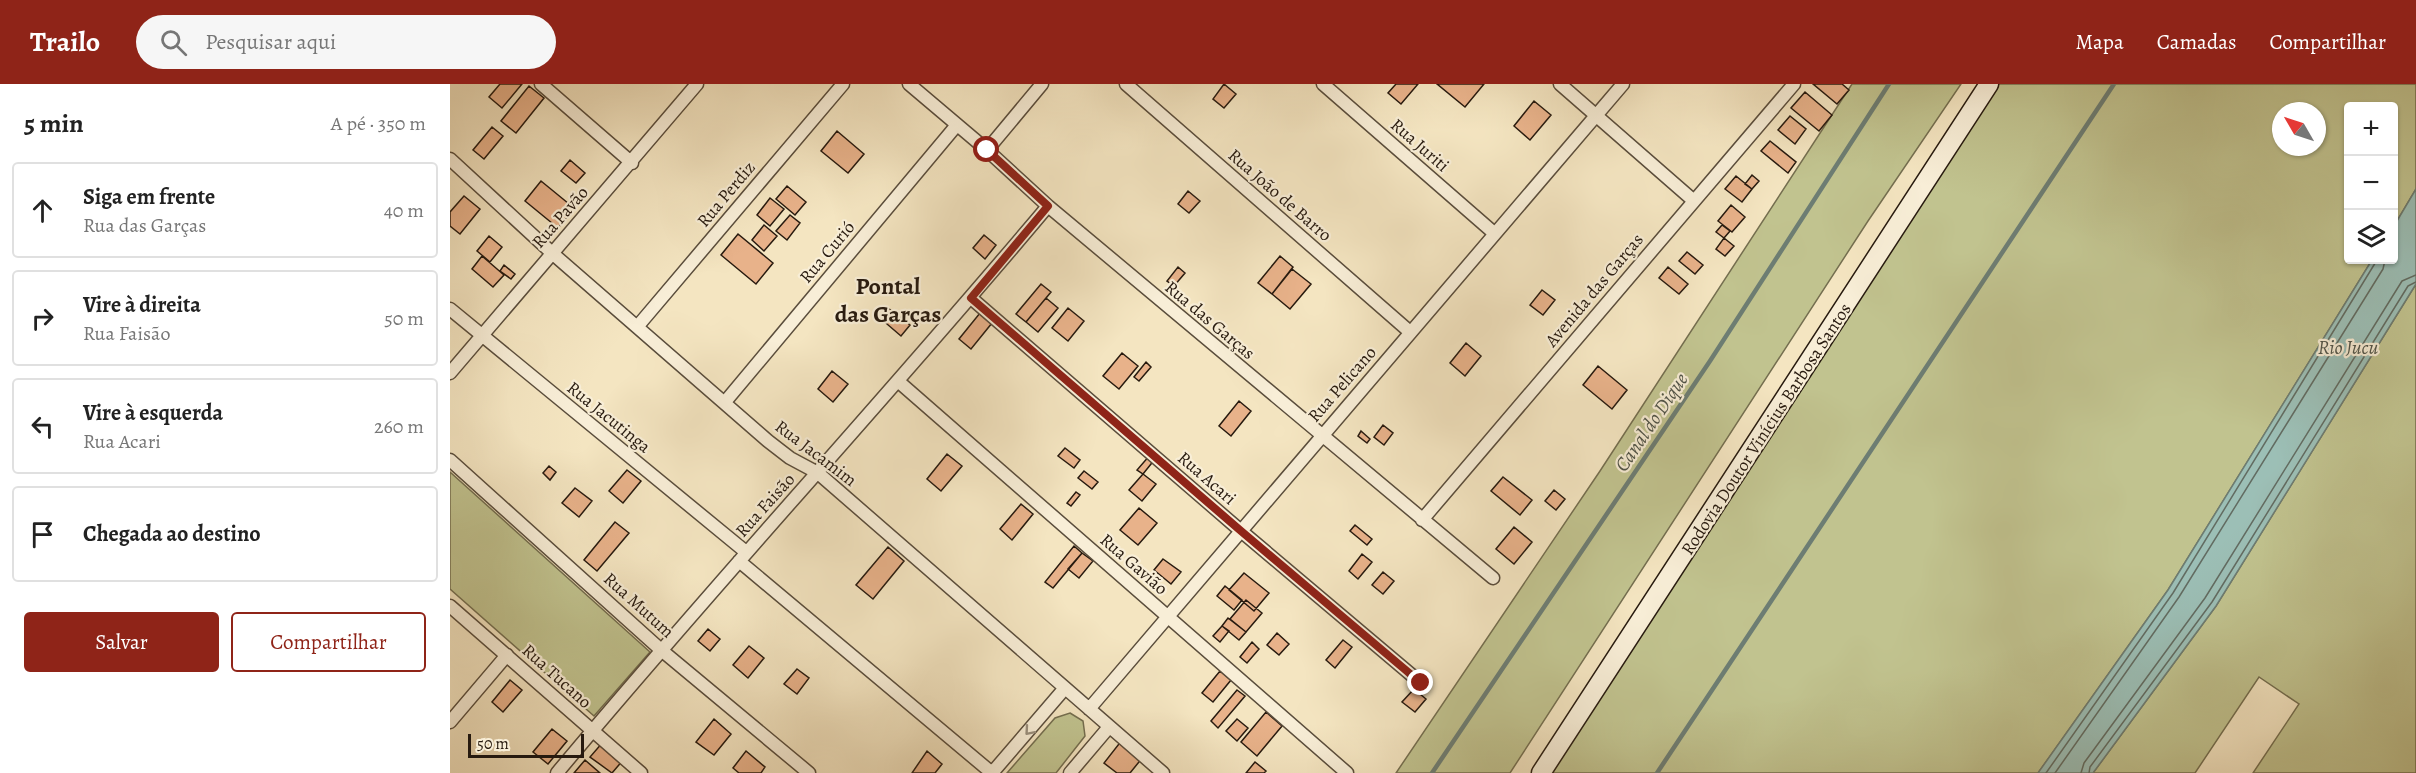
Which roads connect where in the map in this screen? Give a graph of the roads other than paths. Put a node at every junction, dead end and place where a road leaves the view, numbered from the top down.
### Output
1 (541, 84) edge
2 (697, 84) edge
3 (843, 84) edge
4 (909, 84) edge
5 (1042, 84) edge
6 (1126, 84) edge
7 (1323, 84) edge
8 (1560, 84) edge
9 (1623, 84) edge
10 (1794, 84) edge
11 (1989, 84) edge
12 (1596, 115) junction
13 (956, 126) junction
14 (987, 150) junction
15 (450, 159) edge
16 (632, 163) junction
17 (1694, 201) junction
18 (1048, 206) junction
19 (1494, 233) junction
20 (552, 253) junction
21 (971, 298) junction
22 (450, 309) edge
23 (637, 327) junction
24 (1410, 332) junction
25 (481, 335) junction
26 (450, 373) edge
27 (899, 382) junction
28 (725, 402) junction
29 (1320, 437) junction
30 (450, 460) edge
31 (818, 473) junction
32 (1422, 520) junction
33 (1241, 531) junction
34 (742, 557) junction
35 (1493, 578) dead end
36 (450, 606) edge
37 (1168, 617) junction
38 (660, 649) junction
39 (507, 655) junction
40 (1421, 683) dead end
41 (1065, 688) junction
42 (1089, 709) junction
43 (450, 722) edge
44 (1110, 727) junction
45 (591, 731) junction
46 (557, 773) edge
47 (641, 773) edge
48 (809, 773) edge
49 (992, 773) edge
50 (1070, 773) edge
51 (1163, 773) edge
52 (1347, 773) edge
53 (1541, 773) edge

1 - 16 street
2 - 16 street, Rua Pavão
3 - 23 street, Rua Perdiz
4 - 13 street, Rua das Garças
5 - 14 street
6 - 24 street, Rua João de Barro
7 - 19 street, Rua Juriti
8 - 12 street
9 - 12 street, Rua Pelicano
10 - 17 street, Avenida das Garças
11 - 53 main road, Rodovia Doutor Vinícius Barbosa Santos
12 - 17 street
12 - 19 street, Rua Pelicano
13 - 14 street, Rua das Garças
13 - 28 street, Rua Curió
14 - 18 street, Rua das Garças
15 - 20 street, Rua Jacamim
16 - 20 street, Rua Pavão
17 - 32 street, Avenida das Garças
18 - 21 street, Rua Faisão
18 - 29 street, Rua das Garças
19 - 24 street, Rua Pelicano
20 - 23 street, Rua Jacamim
20 - 25 street, Rua Pavão
21 - 27 street, Rua Faisão
21 - 33 street, Rua Acari
22 - 25 street, Rua Jacutinga
23 - 28 street, Rua Jacamim
24 - 29 street, Rua Pelicano
25 - 26 street, Rua Pavão
25 - 34 street, Rua Jacutinga
27 - 31 street, Rua Faisão
27 - 37 street, Rua Gavião
28 - 31 street, Rua Jacamim
29 - 32 street, Rua das Garças
29 - 33 street, Rua Pelicano
30 - 38 street, Rua Mutum
31 - 34 street, Rua Faisão
31 - 41 street, Rua Jacamim
32 - 35 street, Rua das Garças
33 - 37 street, Rua Pelicano
33 - 40 street, Rua Acari
34 - 38 street, Rua Faisão
34 - 49 street, Rua Jacutinga
36 - 39 street, Rua Tucano
37 - 42 street, Rua Pelicano
37 - 52 street, Rua Gavião
38 - 45 street, Rua Faisão
38 - 48 street, Rua Mutum
39 - 43 street
39 - 45 street, Rua Tucano
41 - 42 street, Rua Jacamim
41 -> 49 street
42 - 44 street, Rua Jacamim
44 - 50 street
44 - 51 street, Rua Jacamim
45 - 46 street, Rua Faisão
45 - 47 street, Rua Tucano

